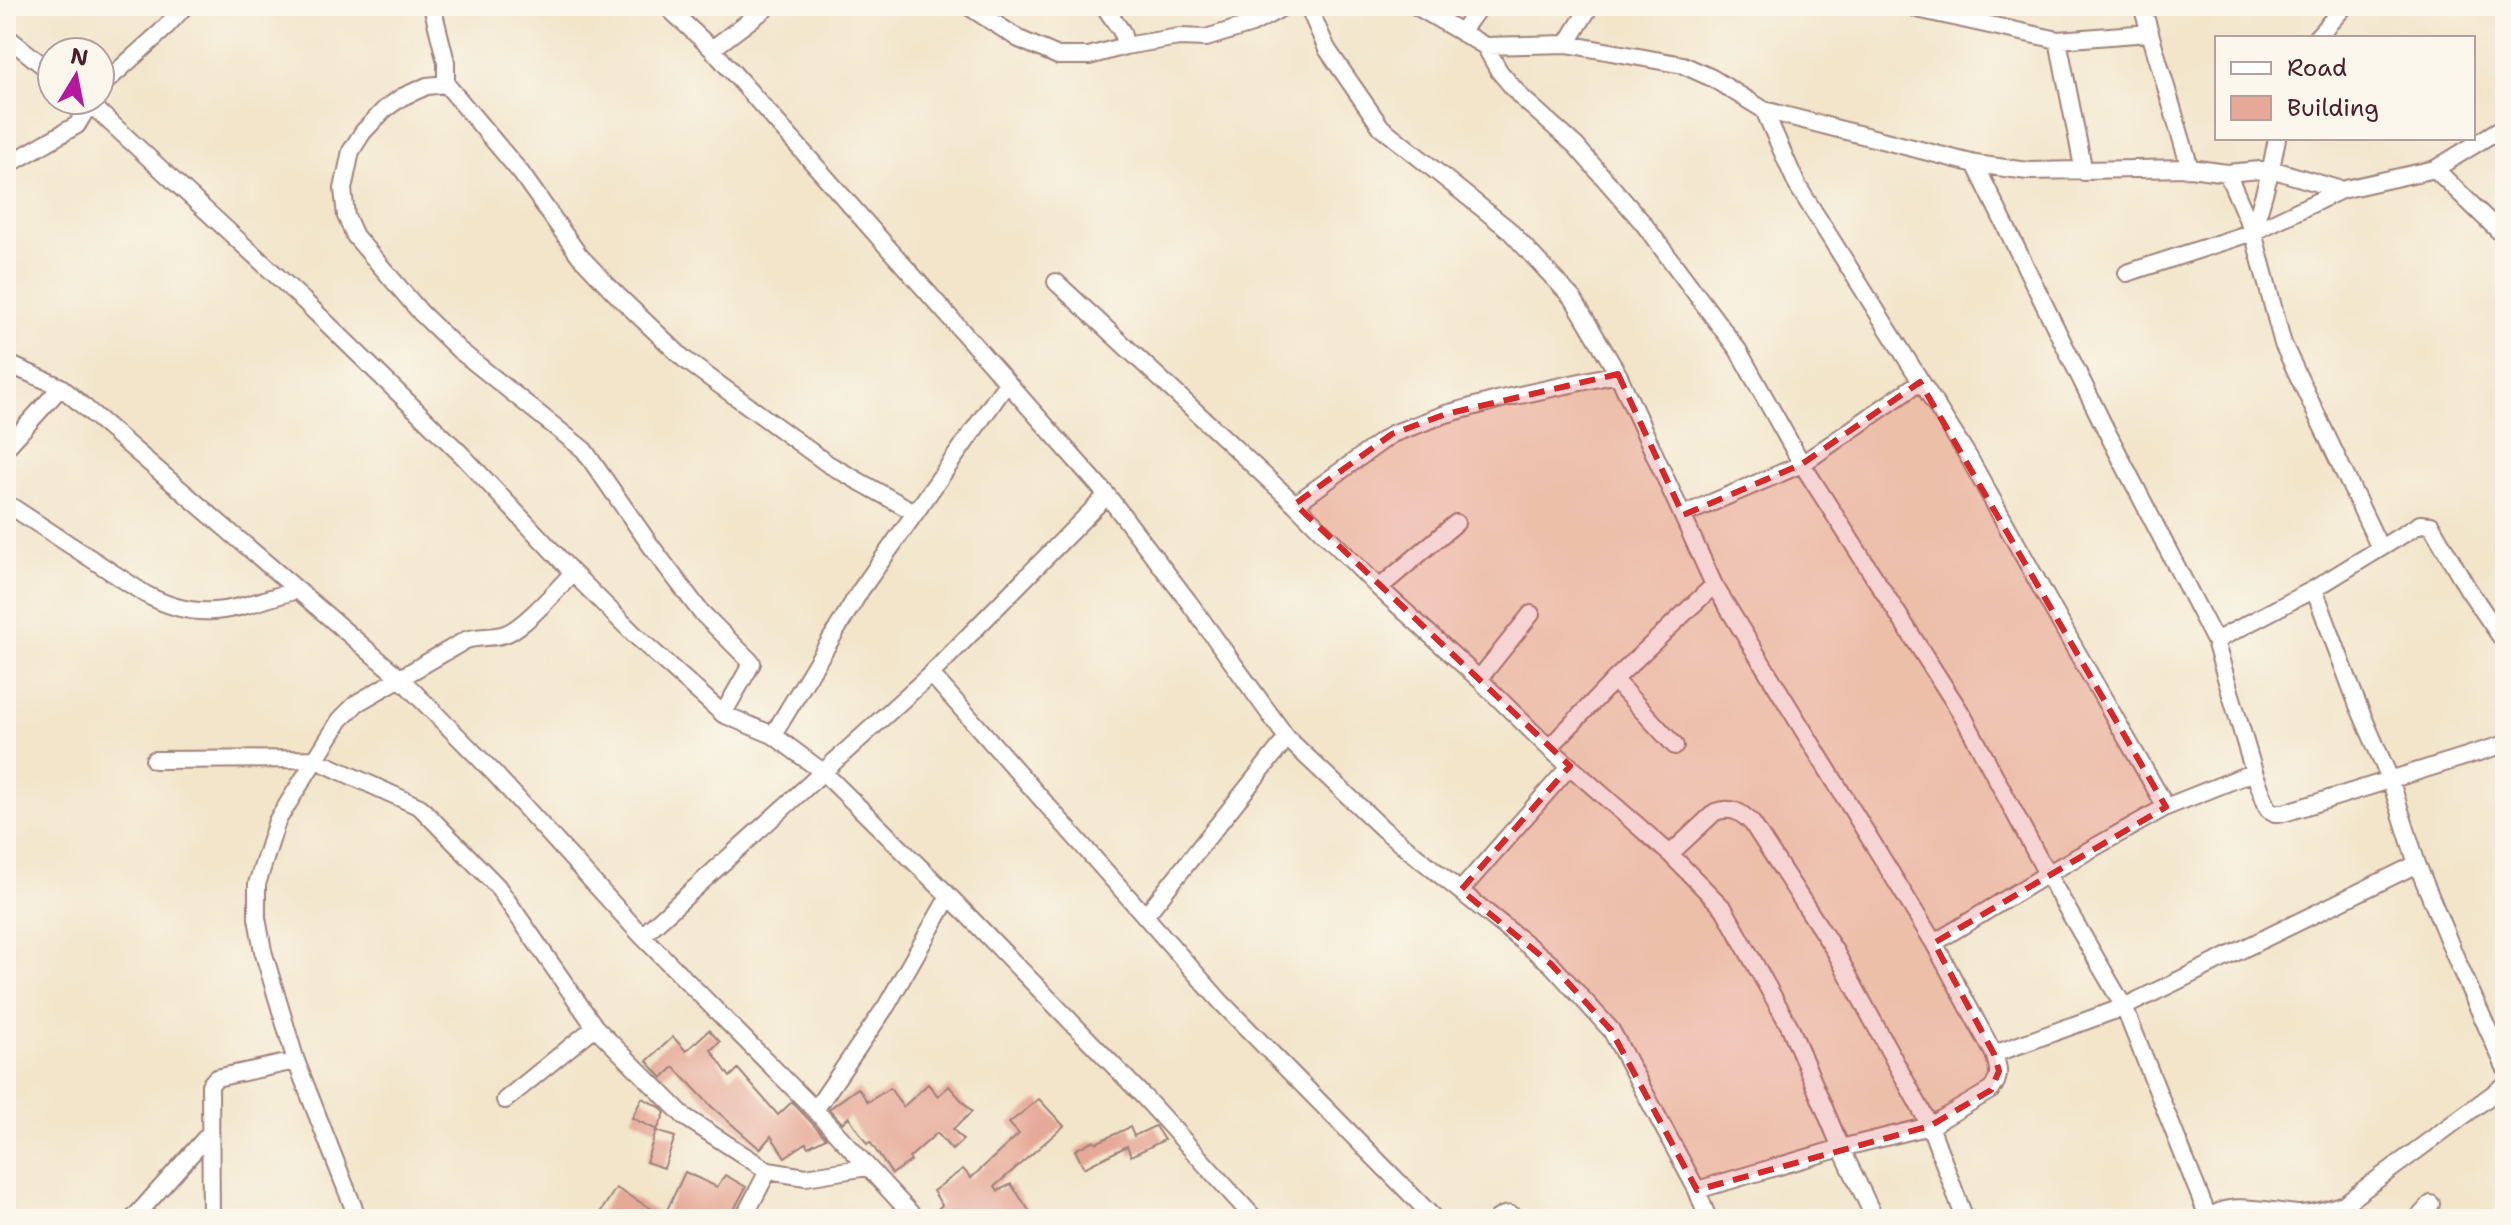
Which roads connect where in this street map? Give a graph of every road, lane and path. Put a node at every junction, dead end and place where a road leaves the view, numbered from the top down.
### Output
1 (185, 6) edge
2 (432, 6) edge
3 (666, 6) edge
4 (769, 6) edge
5 (968, 6) edge
6 (1104, 6) edge
7 (1280, 6) edge
8 (1308, 6) edge
9 (1416, 6) edge
10 (1480, 6) edge
11 (1590, 6) edge
12 (2142, 6) edge
13 (2339, 7) edge
14 (1917, 9) dead end
15 (1461, 32) junction
16 (2149, 33) junction
17 (6, 36) edge
18 (2317, 36) edge
19 (2058, 40) junction
20 (1567, 44) junction
21 (1125, 46) junction
22 (1485, 46) junction
23 (712, 49) junction
24 (36, 60) edge
25 (116, 73) edge
26 (446, 84) junction
27 (1764, 110) junction
28 (82, 116) edge
29 (106, 116) edge
30 (2505, 126) edge
31 (2277, 140) edge
32 (1975, 164) junction
33 (6, 166) edge
34 (2190, 168) junction
35 (2271, 169) junction
36 (2435, 169) junction
37 (2084, 172) junction
38 (2227, 173) junction
39 (2341, 190) junction
40 (2253, 232) junction
41 (2505, 237) edge
42 (2127, 273) dead end
43 (1056, 282) dead end
44 (6, 363) edge
45 (1618, 374) junction
46 (1920, 382) junction
47 (1007, 383) junction
48 (61, 387) junction
49 (6, 448) edge
50 (1802, 464) junction
51 (1107, 495) junction
52 (6, 503) edge
53 (1295, 504) junction
54 (914, 512) junction
55 (1683, 515) junction
56 (1456, 523) dead end
57 (2380, 548) junction
58 (573, 573) junction
59 (1714, 585) junction
60 (1379, 588) junction
61 (2314, 589) junction
62 (297, 590) junction
63 (1531, 614) dead end
64 (2215, 641) junction
65 (2505, 643) edge
66 (931, 674) junction
67 (400, 678) junction
68 (1479, 679) junction
69 (1614, 680) junction
70 (723, 714) junction
71 (773, 735) junction
72 (1287, 738) junction
73 (2505, 744) edge
74 (1675, 746) dead end
75 (1549, 748) junction
76 (314, 759) junction
77 (154, 760) dead end
78 (1570, 766) junction
79 (823, 772) junction
80 (2254, 772) junction
81 (2390, 779) junction
82 (2166, 807) junction
83 (1670, 854) junction
84 (2417, 864) junction
85 (2047, 874) junction
86 (1461, 890) junction
87 (949, 896) junction
88 (1145, 916) junction
89 (642, 936) junction
90 (1934, 943) junction
91 (2124, 1007) junction
92 (595, 1027) junction
93 (1994, 1054) junction
94 (296, 1061) junction
95 (2505, 1067) edge
96 (2505, 1085) edge
97 (505, 1100) dead end
98 (815, 1110) junction
99 (1930, 1126) junction
100 (209, 1134) junction
101 (1841, 1148) junction
102 (867, 1167) junction
103 (768, 1171) junction
104 (1697, 1190) junction
105 (2431, 1204) dead end
106 (133, 1219) edge
107 (211, 1219) edge
108 (358, 1219) edge
109 (743, 1219) edge
110 (916, 1219) edge
111 (1255, 1219) edge
112 (1435, 1219) edge
113 (1497, 1219) edge
114 (1517, 1219) edge
115 (1708, 1219) edge
116 (1875, 1219) edge
117 (1965, 1219) edge
118 (2210, 1219) edge
119 (2417, 1219) edge

1 - 25 street
2 - 26 street
3 - 23 street
4 - 23 street
5 - 21 street
6 - 21 street
7 - 21 street
8 - 45 street
9 - 15 street
10 - 15 street
11 - 20 street
12 - 16 street
13 - 18 street
14 - 19 street
15 - 22 street
16 - 19 street
16 - 34 street
17 - 24 street
19 - 37 street
20 - 22 street
20 - 27 street
22 - 50 street
23 - 47 street
26 - 54 street
26 - 70 street
27 - 32 street
27 - 46 street
28 - 33 street
29 - 58 street
30 - 36 street
31 - 35 street
32 - 37 street
32 - 64 street
34 - 37 street
34 - 38 street
35 - 38 street
35 - 39 street
35 - 40 street
36 - 39 street
36 - 41 street
38 - 40 street
39 - 40 street
40 - 42 street
40 - 57 street
43 - 53 street
44 - 48 street
45 - 53 street
45 - 55 street
46 - 50 street
46 - 82 street
47 - 51 street
47 - 54 street
48 - 49 street
48 - 62 street
50 - 55 street
50 - 85 street
51 - 66 street
51 - 72 street
52 - 62 street
53 - 60 street
54 - 71 street
55 - 59 street
56 - 60 street
57 - 61 street
57 - 65 street
58 - 67 street
58 - 70 street
59 - 69 street
59 - 90 street
60 - 68 street
61 - 64 street
61 - 81 street
62 - 67 street
63 - 68 street
64 - 80 street
66 - 79 street
66 - 88 street
67 - 76 street
67 - 89 street
68 - 75 street
69 - 74 street
69 - 75 street
70 - 71 street
71 - 79 street
72 - 86 street
72 - 88 street
73 - 81 street
75 - 78 street
76 - 77 street
76 - 92 street
76 - 94 street
78 - 83 street
78 - 86 street
79 - 87 street
79 - 89 street
80 - 81 street
80 - 82 street
81 - 84 street
82 - 85 street
83 - 99 street
83 - 101 street
84 - 91 street
84 - 95 street
85 - 90 street
85 - 91 street
86 - 104 street
87 - 98 street
87 - 111 street
88 - 112 street
89 - 98 street
90 - 93 street
91 - 93 street
91 - 118 street
92 - 97 street
92 - 103 street
93 - 99 street
94 - 100 street
94 - 108 street
96 - 118 street
98 - 102 street
99 - 101 street
99 - 117 street
100 - 106 street
100 - 107 street
101 - 104 street
101 - 116 street
102 - 103 street
102 - 110 street
103 - 109 street
104 - 115 street
105 - 119 street
113 - 114 street

